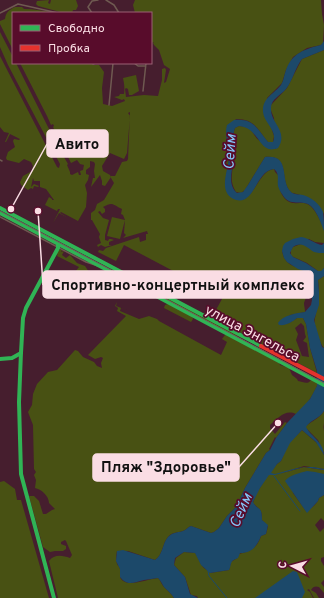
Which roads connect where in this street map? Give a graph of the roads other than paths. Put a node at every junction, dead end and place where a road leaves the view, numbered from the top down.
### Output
1 (98, 0) edge
2 (106, 0) edge
3 (54, 12) edge
4 (91, 12) edge
5 (118, 12) edge
6 (0, 13) edge
7 (113, 64) edge
8 (135, 64) edge
9 (146, 66) joint
10 (143, 91) dead end
11 (110, 105) dead end
12 (0, 208) edge
13 (0, 213) edge
14 (0, 217) edge
15 (35, 229) junction
16 (58, 246) junction
17 (106, 268) junction
18 (241, 338) junction
19 (21, 352) junction
20 (0, 359) edge
21 (324, 378) edge
22 (324, 385) edge
23 (54, 598) edge

1 - 4 street
2 - 5 street
3 - 6 street
7 - 11 street
8 - 9 street
9 - 10 street
12 - 15 main road, улица Энгельса
13 - 15 main road, улица Энгельса
14 - 16 street
15 - 16 main road, улица Энгельса
15 - 17 main road, улица Энгельса
16 - 17 main road, улица Энгельса
16 - 19 main road
17 - 18 main road, улица Энгельса
18 - 21 main road, улица Энгельса
18 - 22 main road, улица Энгельса
19 - 20 main road
19 - 23 main road

